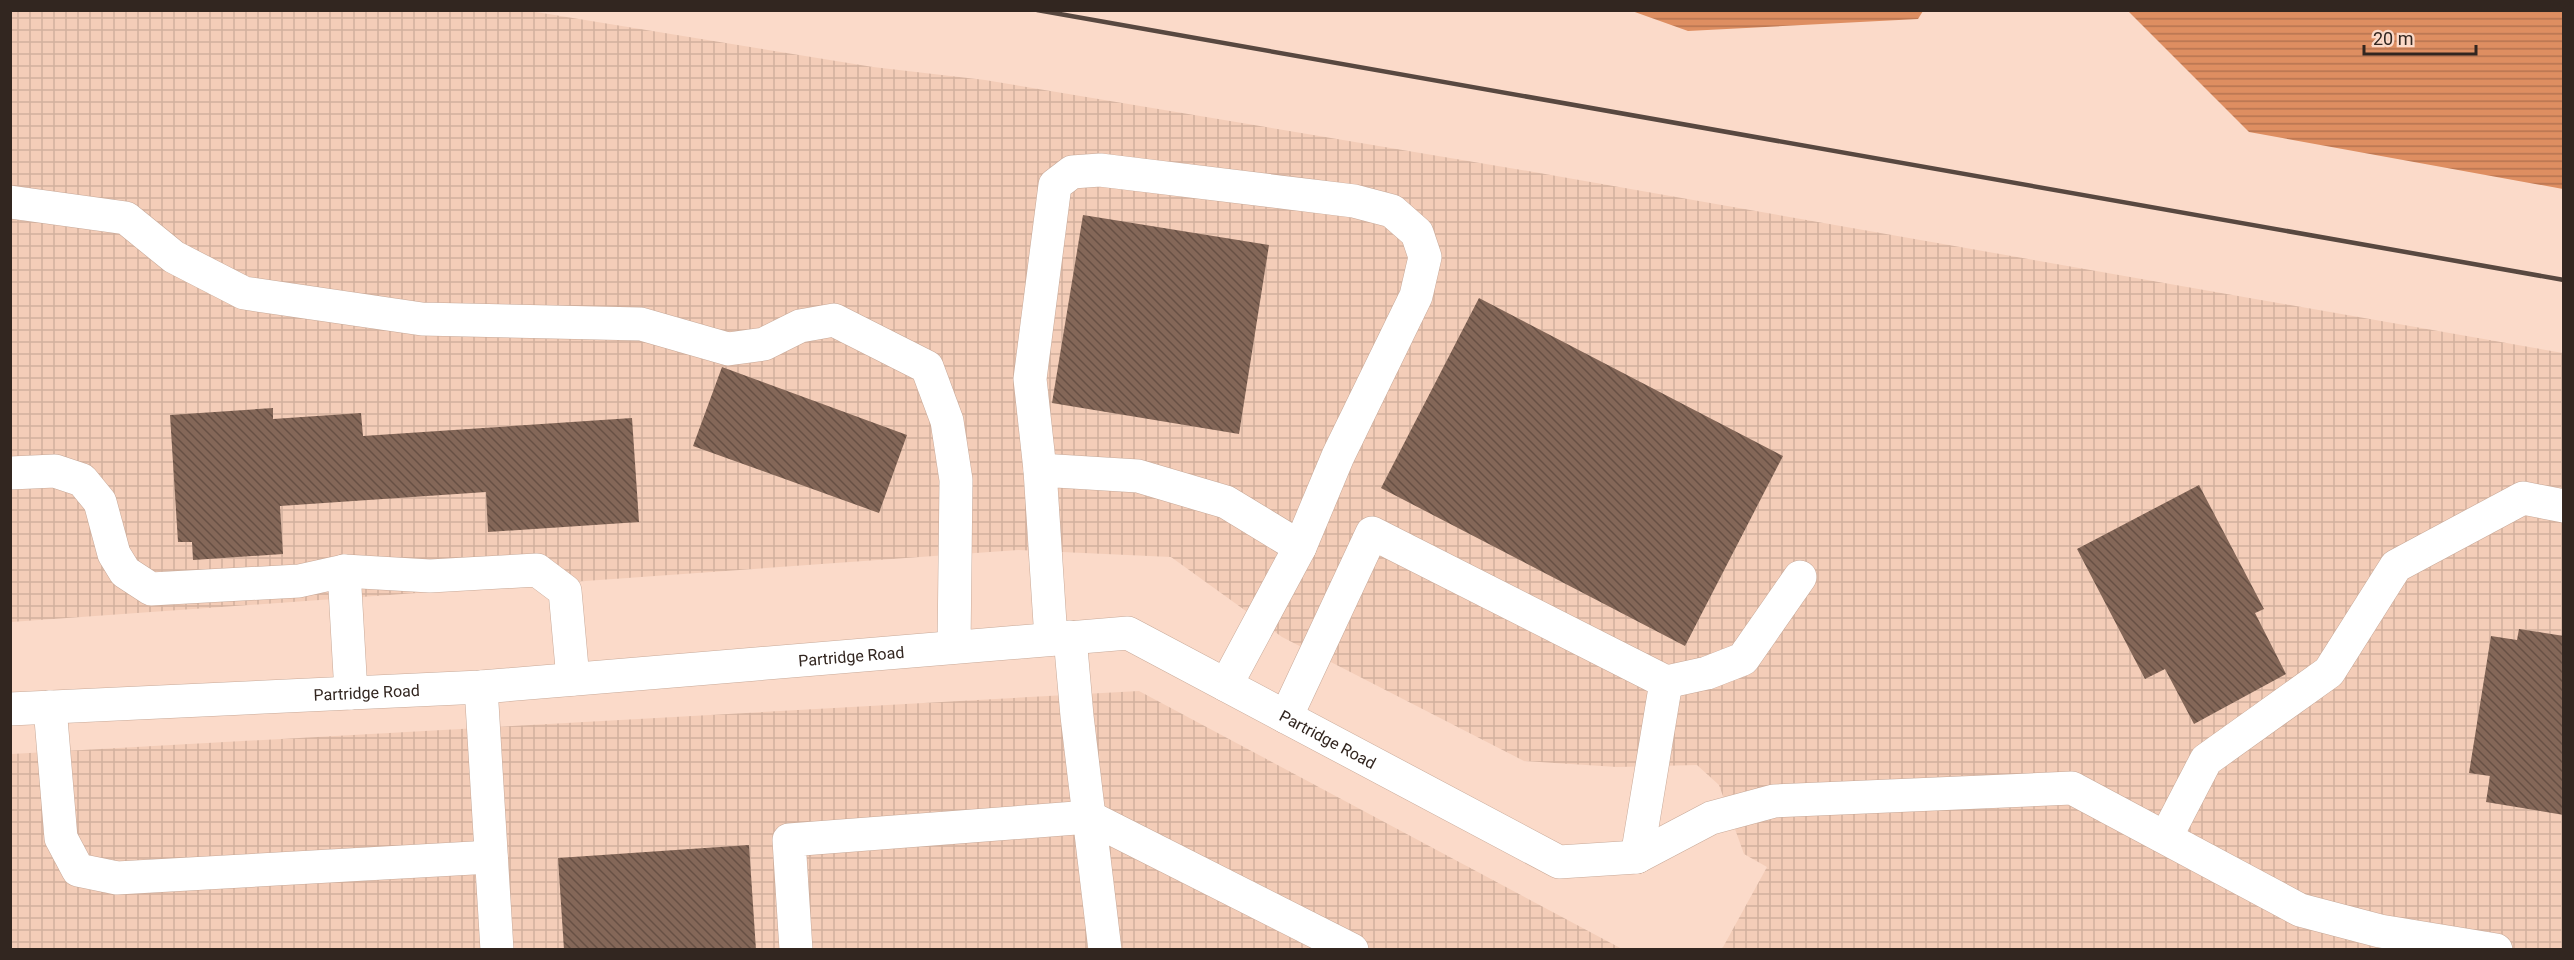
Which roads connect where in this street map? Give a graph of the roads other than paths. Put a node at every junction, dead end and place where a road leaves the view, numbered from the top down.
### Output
1 (10, 202) edge
2 (1040, 471) junction
3 (10, 473) edge
4 (2564, 506) edge
5 (1300, 547) junction
6 (344, 571) junction
7 (1800, 577) dead end
8 (1061, 638) junction
9 (954, 647) junction
10 (573, 679) junction
11 (1666, 682) junction
12 (1226, 685) junction
13 (481, 687) junction
14 (351, 693) junction
15 (50, 707) junction
16 (10, 709) edge
17 (1286, 717) junction
18 (1089, 817) junction
19 (2166, 837) junction
20 (491, 857) junction
21 (1636, 857) junction
22 (497, 950) edge
23 (796, 950) edge
24 (1105, 950) edge
25 (1352, 950) edge
26 (2496, 950) edge

1 - 9 street
2 - 5 street
2 - 5 street
2 - 8 street
3 - 6 street
4 - 19 street
5 - 12 street
6 - 10 street
6 - 14 street
7 - 11 street
8 - 9 street, Partridge Road
8 - 12 street, Partridge Road
8 - 18 street
9 - 10 street, Partridge Road
10 - 13 street, Partridge Road
11 - 17 street
11 - 21 street
12 - 17 street, Partridge Road
13 - 14 street, Partridge Road
13 - 20 street
14 - 15 street, Partridge Road
15 - 16 street, Partridge Road
15 - 20 street
17 - 21 street, Partridge Road
18 - 23 street
18 - 24 street
18 - 25 street
19 - 21 street
19 - 26 street
20 - 22 street

